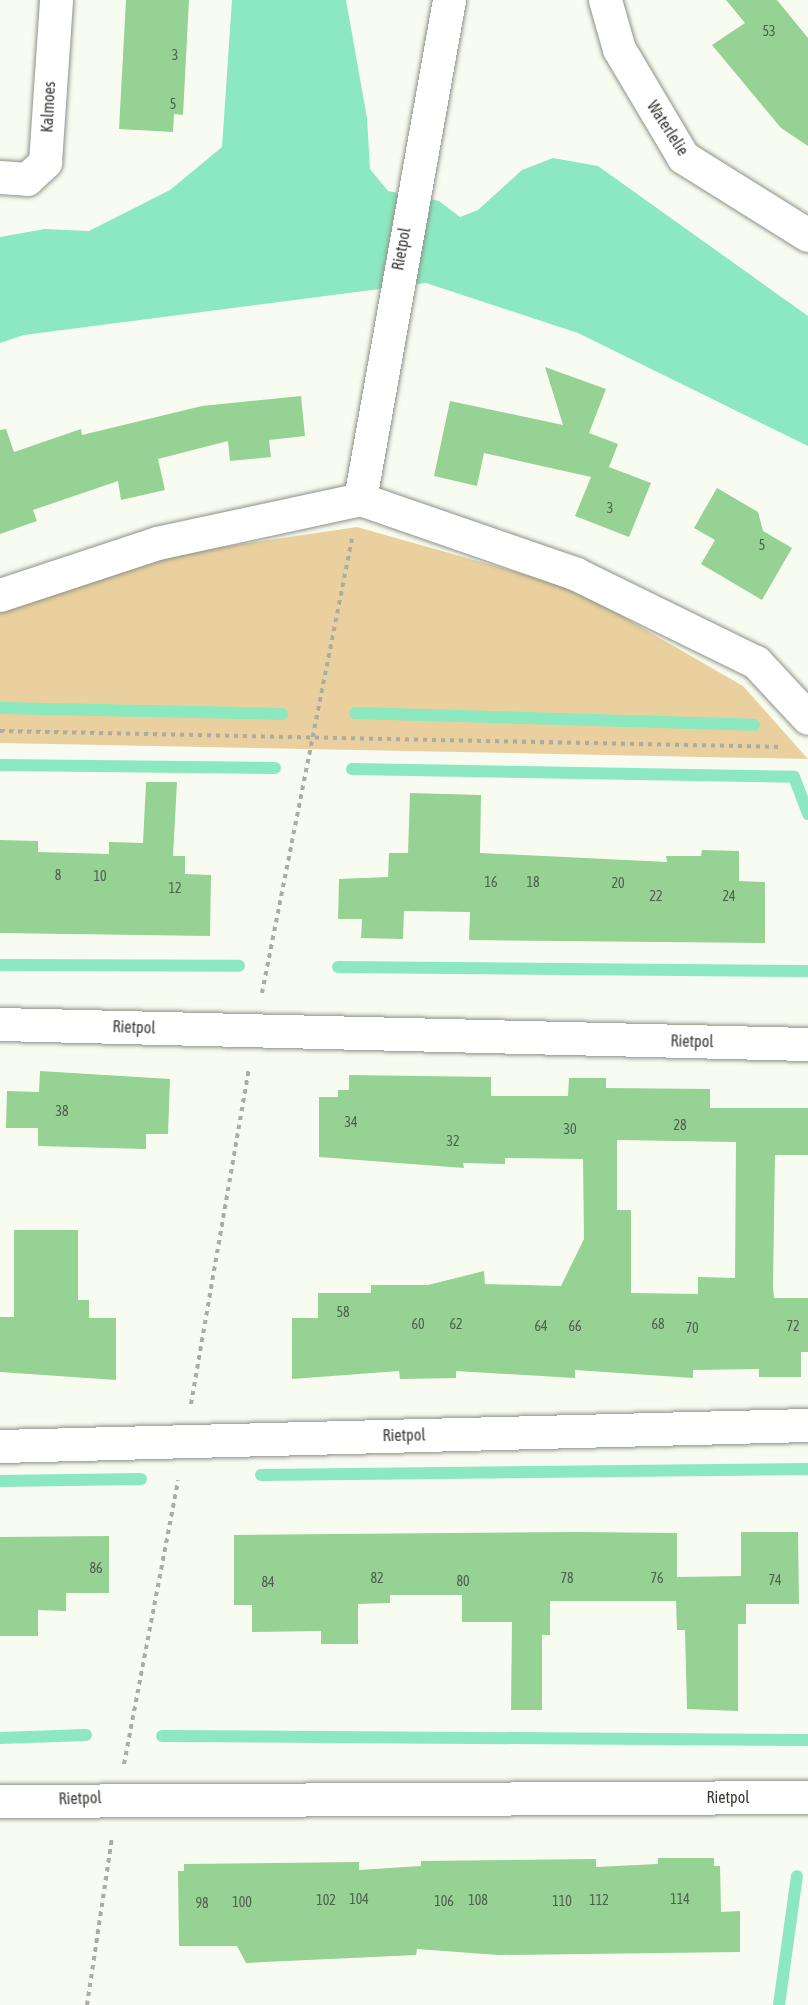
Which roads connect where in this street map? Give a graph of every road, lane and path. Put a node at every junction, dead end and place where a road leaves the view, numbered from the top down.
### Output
1 (56, 0) edge
2 (449, 0) edge
3 (605, 0) edge
4 (0, 177) edge
5 (808, 235) edge
6 (360, 500) junction
7 (0, 595) edge
8 (0, 731) edge
9 (314, 733) junction
10 (802, 733) edge
11 (0, 1023) edge
12 (255, 1030) junction
13 (808, 1044) edge
14 (808, 1425) edge
15 (185, 1441) junction
16 (0, 1446) edge
17 (118, 1797) junction
18 (808, 1797) edge
19 (0, 1801) edge
20 (87, 2005) edge

1 - 4 street, Kalmoes
2 - 6 street, Rietpol
3 - 5 street, Waterlelie
6 - 7 street
6 - 9 path
6 - 10 street
8 - 9 path
9 - 10 path
9 - 12 path
11 - 12 street, Rietpol
12 - 13 street, Rietpol
12 - 15 path
14 - 15 street, Rietpol
15 - 16 street, Rietpol
15 - 17 path
17 - 18 street, Rietpol
17 - 19 street, Rietpol
17 - 20 path

